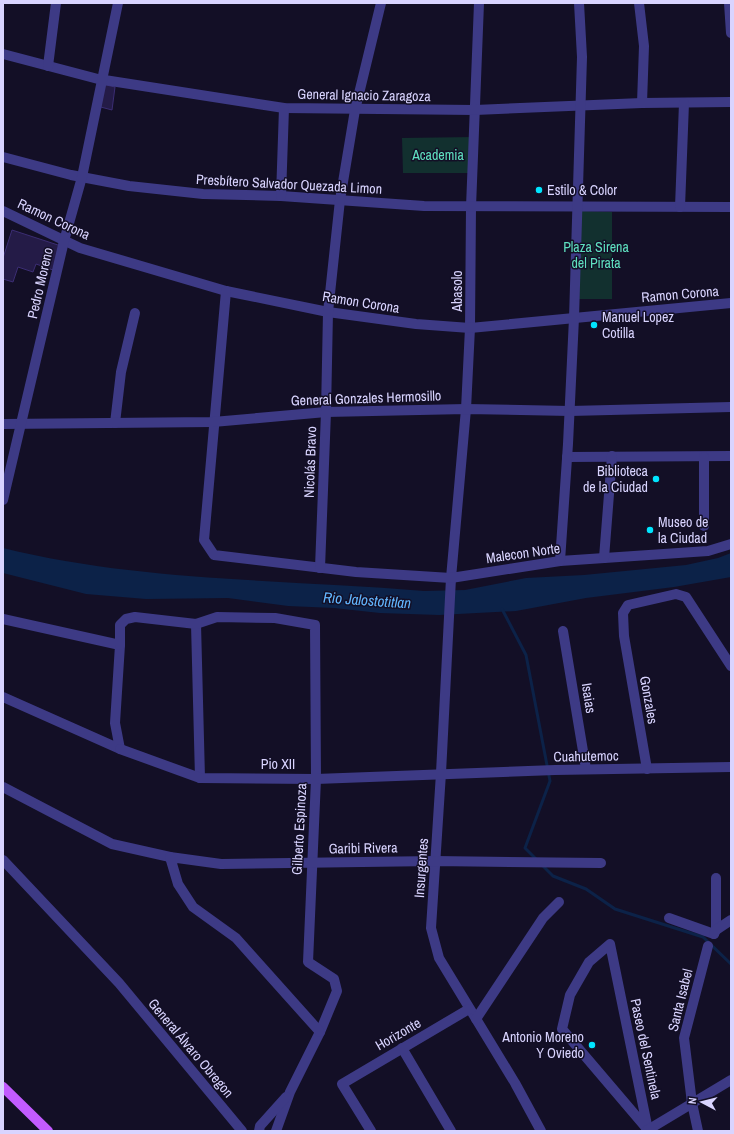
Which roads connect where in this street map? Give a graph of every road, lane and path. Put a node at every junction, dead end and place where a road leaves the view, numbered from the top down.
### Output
1 (56, 3) edge
2 (118, 3) edge
3 (381, 3) edge
4 (479, 3) edge
5 (579, 3) edge
6 (639, 3) edge
7 (729, 3) edge
8 (731, 33) edge
9 (3, 54) edge
10 (48, 66) junction
11 (103, 80) junction
12 (731, 102) edge
13 (642, 103) junction
14 (684, 103) junction
15 (580, 107) junction
16 (284, 108) junction
17 (356, 110) junction
18 (475, 110) junction
19 (3, 157) edge
20 (82, 177) junction
21 (281, 196) junction
22 (340, 200) junction
23 (576, 206) junction
24 (680, 206) junction
25 (471, 207) junction
26 (731, 207) edge
27 (3, 210) edge
28 (64, 241) junction
29 (226, 291) junction
30 (731, 304) edge
31 (328, 312) junction
32 (135, 313) dead end
33 (574, 318) junction
34 (470, 328) junction
35 (731, 407) edge
36 (466, 409) junction
37 (570, 411) junction
38 (326, 412) junction
39 (213, 422) junction
40 (115, 423) junction
41 (3, 424) edge
42 (21, 424) junction
43 (566, 456) junction
44 (612, 456) junction
45 (731, 456) edge
46 (704, 457) junction
47 (3, 500) edge
48 (704, 526) dead end
49 (731, 544) edge
50 (604, 558) junction
51 (560, 560) junction
52 (320, 568) junction
53 (451, 582) junction
54 (3, 619) edge
55 (196, 624) junction
56 (563, 631) dead end
57 (120, 646) junction
58 (731, 666) edge
59 (3, 697) edge
60 (120, 749) junction
61 (731, 767) edge
62 (586, 769) junction
63 (647, 769) junction
64 (441, 774) junction
65 (200, 778) junction
66 (316, 779) junction
67 (3, 786) edge
68 (170, 857) junction
69 (3, 860) edge
70 (435, 861) junction
71 (312, 863) junction
72 (602, 863) dead end
73 (716, 878) dead end
74 (559, 902) dead end
75 (670, 918) dead end
76 (731, 920) edge
77 (713, 937) junction
78 (469, 1009) junction
79 (476, 1018) junction
80 (320, 1032) junction
81 (402, 1048) junction
82 (731, 1080) edge
83 (3, 1087) edge
84 (290, 1092) junction
85 (692, 1103) junction
86 (647, 1130) edge
87 (48, 1131) edge
88 (242, 1131) edge
89 (259, 1131) edge
90 (276, 1131) edge
91 (371, 1131) edge
92 (451, 1131) edge
93 (540, 1131) edge
94 (698, 1131) edge

1 - 10 street
2 - 11 street, Pedro Moreno
3 - 17 street, Nicolás Bravo
4 - 18 street, Abasolo
5 - 15 street
6 - 13 street
7 - 8 street
9 - 10 street, General Ignacio Zaragoza
10 - 11 street, General Ignacio Zaragoza
11 - 16 street, General Ignacio Zaragoza
11 - 20 street, Pedro Moreno
12 - 14 street, General Ignacio Zaragoza
13 - 14 street, General Ignacio Zaragoza
13 - 15 street, General Ignacio Zaragoza
14 - 24 street
15 - 18 street, General Ignacio Zaragoza
15 - 23 street
16 - 17 street, General Ignacio Zaragoza
16 - 21 street
17 - 18 street, General Ignacio Zaragoza
17 - 22 street, Nicolás Bravo
18 - 25 street, Abasolo
19 - 20 street, Presbítero Salvador Quezada Limon
20 - 21 street, Presbítero Salvador Quezada Limon
20 - 28 street, Pedro Moreno
21 - 22 street, Presbítero Salvador Quezada Limon
22 - 25 street, Presbítero Salvador Quezada Limon
22 - 31 street, Nicolás Bravo
23 - 24 street, Presbítero Salvador Quezada Limon
23 - 25 street, Presbítero Salvador Quezada Limon
23 - 33 street
24 - 26 street, Presbítero Salvador Quezada Limon
25 - 34 street, Abasolo
27 - 28 street, Ramon Corona
28 - 29 street, Ramon Corona
28 - 42 street, Pedro Moreno
29 - 31 street, Ramon Corona
29 - 39 street, Malecon Norte
30 - 33 street, Ramon Corona
31 - 34 street, Ramon Corona
31 - 38 street, Nicolás Bravo
32 - 40 street
33 - 34 street, Ramon Corona
33 - 37 street
34 - 36 street, Abasolo
35 - 37 street, General Gonzales Hermosillo
36 - 37 street, General Gonzales Hermosillo
36 - 38 street, General Gonzales Hermosillo
36 - 53 street, Abasolo
37 - 43 street
38 - 39 street, General Gonzales Hermosillo
38 - 52 street, Nicolás Bravo
39 - 40 street, General Gonzales Hermosillo
39 - 52 street, Malecon Norte
40 - 42 street, General Gonzales Hermosillo
41 - 42 street, General Gonzales Hermosillo
42 - 47 street, Pedro Moreno
43 - 44 street
43 - 51 street
44 - 46 street
44 - 50 street
45 - 46 street
46 - 48 street
49 - 50 street, Malecon Norte
50 - 51 street, Malecon Norte
51 - 53 street, Malecon Norte
52 - 53 street, Malecon Norte
53 - 64 street, Insurgentes
54 - 57 street
55 - 57 street
55 - 65 street
55 - 66 street, Gilberto Espinoza
56 - 62 street, Isaias
57 - 60 street
58 - 63 street, Gonzales
59 - 60 street, Pio XII
60 - 65 street, Pio XII
61 - 63 street, Cuahutemoc
62 - 63 street, Cuahutemoc
62 - 64 street, Cuahutemoc
64 - 66 street, Pio XII
64 - 70 street, Insurgentes
65 - 66 street, Pio XII
66 - 71 street, Gilberto Espinoza
67 - 68 street, Garibi Rivera
68 - 71 street, Garibi Rivera
68 - 80 street
69 - 88 street, General Álvaro Obregon
70 - 71 street, Garibi Rivera
70 - 72 street, Garibi Rivera
70 - 78 street, Insurgentes
71 - 80 street, Gilberto Espinoza
73 - 77 street, Santa Isabel
74 - 79 street
75 - 77 street
76 - 77 street
77 - 85 street, Santa Isabel
78 - 79 street, Insurgentes
78 - 81 street, Horizonte
79 - 93 street, Insurgentes
80 - 84 street
81 - 91 street, Horizonte
81 - 92 street
82 - 85 street
83 - 87 main road
84 - 89 street
84 - 90 street
85 - 86 street
85 - 94 street, Santa Isabel
86 - 86 street, Paseo del Sentinela

